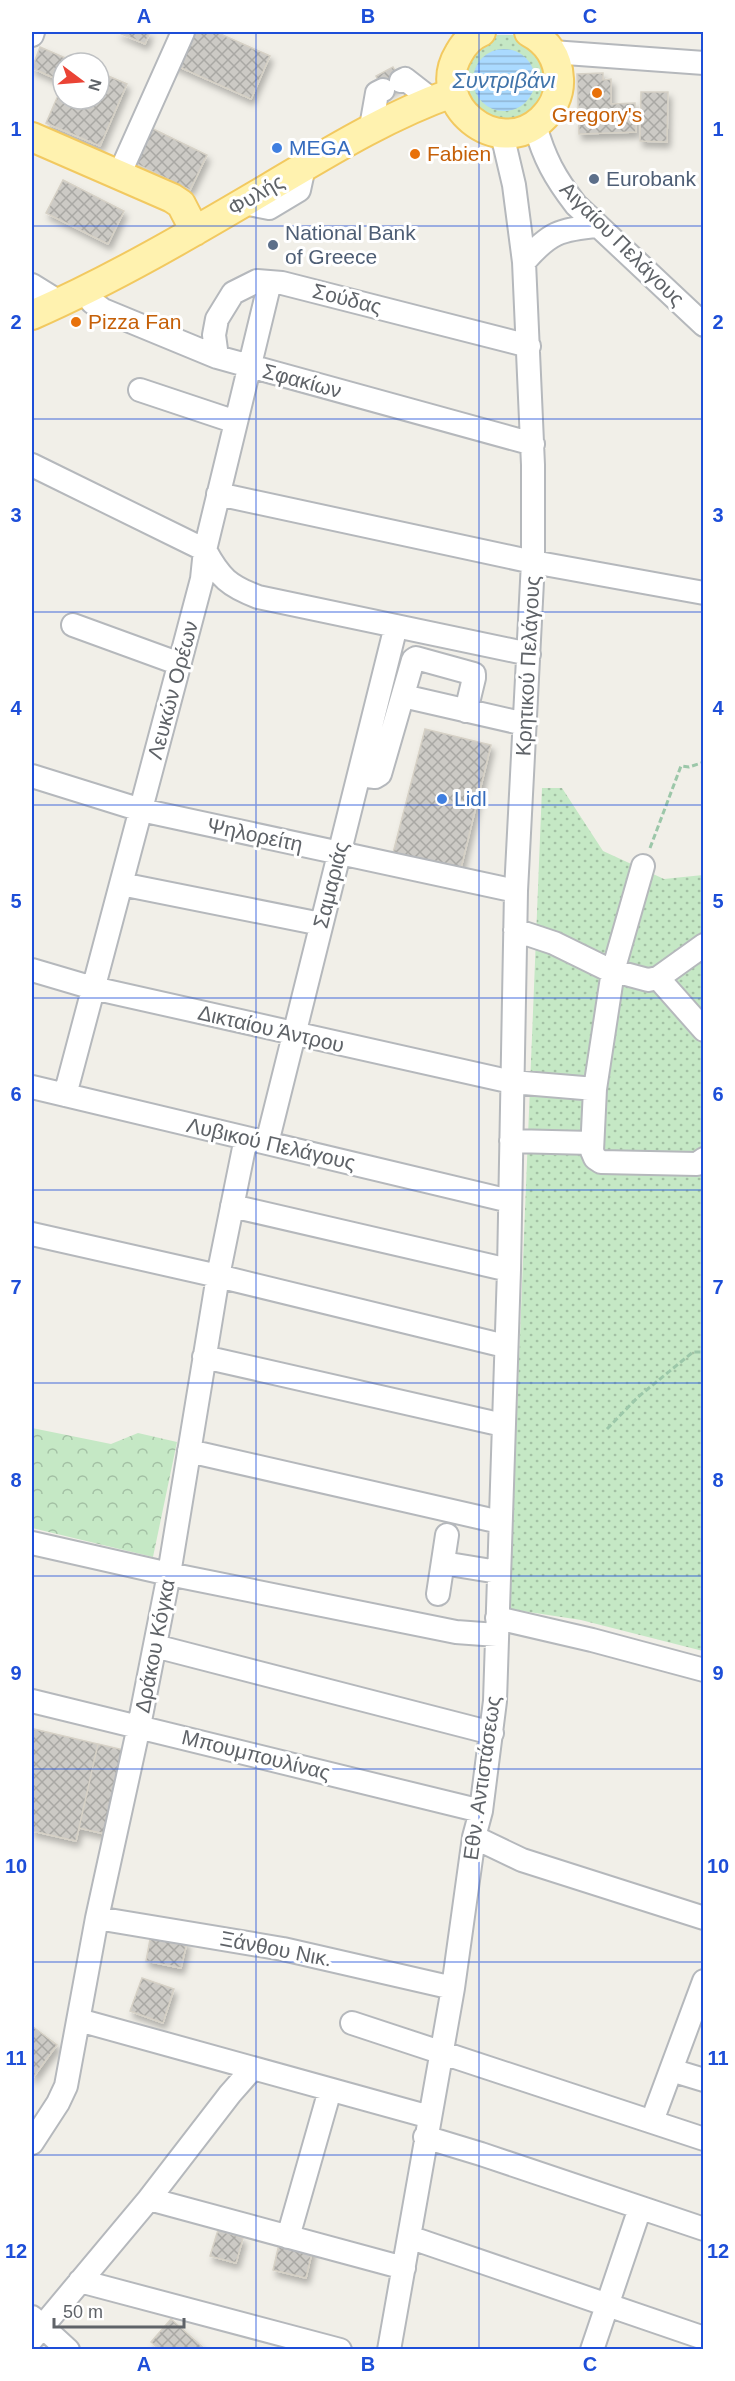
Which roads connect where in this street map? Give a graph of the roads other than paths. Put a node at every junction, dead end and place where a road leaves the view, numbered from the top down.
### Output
1 (183, 32) edge
2 (482, 32) edge
3 (540, 38) edge
4 (704, 63) edge
5 (442, 96) junction
6 (535, 125) junction
7 (371, 127) junction
8 (502, 134) junction
9 (32, 137) edge
10 (119, 175) junction
11 (598, 226) junction
12 (195, 231) junction
13 (524, 262) junction
14 (270, 282) junction
15 (32, 285) edge
16 (72, 296) junction
17 (32, 315) edge
18 (32, 322) edge
19 (704, 325) edge
20 (529, 346) junction
21 (216, 357) junction
22 (250, 367) junction
23 (140, 390) dead end
24 (236, 422) junction
25 (533, 444) junction
26 (32, 465) edge
27 (218, 494) junction
28 (205, 550) junction
29 (533, 562) junction
30 (704, 593) edge
31 (73, 625) dead end
32 (396, 626) junction
33 (529, 654) junction
34 (180, 664) junction
35 (403, 696) junction
36 (466, 711) junction
37 (525, 724) junction
38 (359, 775) junction
39 (32, 776) edge
40 (141, 810) junction
41 (339, 853) junction
42 (643, 866) road end
43 (121, 884) junction
44 (516, 891) junction
45 (321, 924) junction
46 (515, 930) junction
47 (704, 945) edge
48 (32, 970) edge
49 (613, 971) junction
50 (658, 978) junction
51 (93, 988) junction
52 (704, 1030) edge
53 (294, 1034) junction
54 (512, 1082) junction
55 (32, 1087) edge
56 (595, 1089) junction
57 (65, 1095) junction
58 (256, 1141) junction
59 (511, 1141) junction
60 (592, 1143) junction
61 (704, 1159) edge
62 (510, 1201) junction
63 (232, 1206) junction
64 (32, 1234) edge
65 (509, 1270) junction
66 (218, 1276) junction
67 (505, 1346) junction
68 (204, 1357) junction
69 (503, 1425) junction
70 (189, 1451) junction
71 (500, 1522) junction
72 (447, 1535) dead end
73 (32, 1543) edge
74 (442, 1563) junction
75 (498, 1572) junction
76 (169, 1574) junction
77 (438, 1594) dead end
78 (497, 1626) junction
79 (155, 1646) junction
80 (704, 1670) edge
81 (32, 1701) edge
82 (140, 1726) junction
83 (492, 1733) junction
84 (480, 1811) junction
85 (474, 1837) junction
86 (97, 1918) junction
87 (704, 1918) edge
88 (704, 1981) edge
89 (453, 1988) junction
90 (79, 2020) junction
91 (352, 2024) dead end
92 (441, 2051) junction
93 (252, 2069) junction
94 (671, 2070) junction
95 (704, 2080) edge
96 (330, 2090) junction
97 (652, 2121) junction
98 (427, 2127) junction
99 (704, 2139) edge
100 (32, 2142) edge
101 (148, 2199) junction
102 (640, 2208) junction
103 (704, 2229) edge
104 (288, 2236) junction
105 (409, 2237) junction
106 (404, 2268) junction
107 (80, 2281) junction
108 (606, 2305) junction
109 (35, 2328) edge
110 (704, 2338) edge
111 (68, 2349) edge
112 (340, 2349) edge
113 (389, 2349) edge
114 (592, 2349) edge

1 - 10 street
2 - 5 main road
3 - 4 street
3 - 6 main road
5 - 7 main road, Φυλής
5 - 7 street
5 - 8 main road
6 - 8 main road
6 - 11 street, Αιγαίου Πελάγους
7 - 12 main road, Φυλής
8 - 13 street, Κρητικού Πελάγους
9 - 10 main road
10 - 12 main road
11 - 13 street
11 - 19 street, Αιγαίου Πελάγους
12 - 16 main road, Φυλής
13 - 20 street, Κρητικού Πελάγους
14 - 20 street, Σούδας
14 - 21 street, Σούδας
14 - 22 street, Λευκών Ορέων
15 - 16 street, Σφακίων
16 - 17 main road, Φυλής
16 - 18 main road, Φυλής
16 - 21 street, Σφακίων
20 - 25 street, Κρητικού Πελάγους
21 - 22 street, Σφακίων
22 - 24 street, Λευκών Ορέων
22 - 25 street, Σφακίων
23 - 24 street
24 - 27 street, Λευκών Ορέων
25 - 29 street, Κρητικού Πελάγους
26 - 28 street
27 - 28 street, Λευκών Ορέων
27 - 29 street
28 - 32 street
28 - 34 street, Λευκών Ορέων
29 - 30 street
29 - 33 street, Κρητικού Πελάγους
31 - 34 street
32 - 33 street
32 - 38 street, Σαμαριάς
33 - 37 street, Κρητικού Πελάγους
34 - 40 street, Λευκών Ορέων
35 - 36 street
35 - 36 street
35 - 38 street
36 - 37 street
37 - 44 street, Κρητικού Πελάγους
38 - 41 street, Σαμαριάς
39 - 40 street, Ψηλορείτη
40 - 41 street, Ψηλορείτη
40 - 43 street, Λευκών Ορέων
41 - 44 street, Ψηλορείτη
41 - 45 street, Σαμαριάς
42 - 49 street
43 - 45 street
43 - 51 street, Λευκών Ορέων
44 - 46 street, Κρητικού Πελάγους
45 - 53 street, Σαμαριάς
46 - 49 street
46 - 54 street, Κρητικού Πελάγους
47 - 50 street
48 - 51 street, Δικταίου Άντρου
49 - 50 street
49 - 56 street
50 - 52 street
51 - 53 street, Δικταίου Άντρου
51 - 57 street, Λευκών Ορέων
53 - 54 street, Δικταίου Άντρου
53 - 58 street, Σαμαριάς
54 - 56 street, Δικταίου Άντρου
54 - 59 street, Κρητικού Πελάγους
55 - 57 street, Λυβικού Πελάγους
56 - 60 street
57 - 58 street, Λυβικού Πελάγους
58 - 62 street, Λυβικού Πελάγους
58 - 63 street, Δράκου Κόγκα
59 - 60 street
59 - 62 street, Κρητικού Πελάγους
60 - 61 street
62 - 65 street, Εθν. Αντιστάσεως
63 - 65 street
63 - 66 street, Δράκου Κόγκα
64 - 66 street
65 - 67 street, Εθν. Αντιστάσεως
66 - 67 street
66 - 68 street, Δράκου Κόγκα
67 - 69 street, Εθν. Αντιστάσεως
68 - 69 street
68 - 70 street, Δράκου Κόγκα
69 - 71 street, Εθν. Αντιστάσεως
70 - 71 street
70 - 76 street, Δράκου Κόγκα
71 - 75 street, Εθν. Αντιστάσεως
72 - 74 street
73 - 76 street
74 - 75 street
74 - 77 street
75 - 78 street, Εθν. Αντιστάσεως
76 - 78 street
76 - 79 street, Δράκου Κόγκα
78 - 80 street
78 - 83 street, Εθν. Αντιστάσεως
79 - 82 street, Δράκου Κόγκα
79 - 83 street
81 - 82 street, Μπουμπουλίνας
82 - 84 street, Μπουμπουλίνας
82 - 86 street, Δράκου Κόγκα
83 - 84 street, Εθν. Αντιστάσεως
84 - 85 street, Εθν. Αντιστάσεως
85 - 87 street
85 - 89 street, Εθν. Αντιστάσεως
86 - 89 street, Ξάνθου Νικ.
86 - 90 street, Δράκου Κόγκα
88 - 94 street
89 - 92 street, Εθν. Αντιστάσεως
90 - 93 street
90 - 100 street, Δράκου Κόγκα
91 - 92 street
92 - 97 street
92 - 98 street, Εθν. Αντιστάσεως
93 - 96 street
93 - 101 street
94 - 95 street
94 - 97 street
96 - 98 street
96 - 104 street
97 - 99 street
98 - 102 street
98 - 105 street, Εθν. Αντιστάσεως
101 - 104 street
101 - 107 street
102 - 103 street
102 - 108 street
104 - 106 street
105 - 106 street, Εθν. Αντιστάσεως
105 - 108 street
106 - 113 street, Εθν. Αντιστάσεως
107 - 109 street
107 - 112 street
108 - 110 street
108 - 114 street
109 - 111 street

